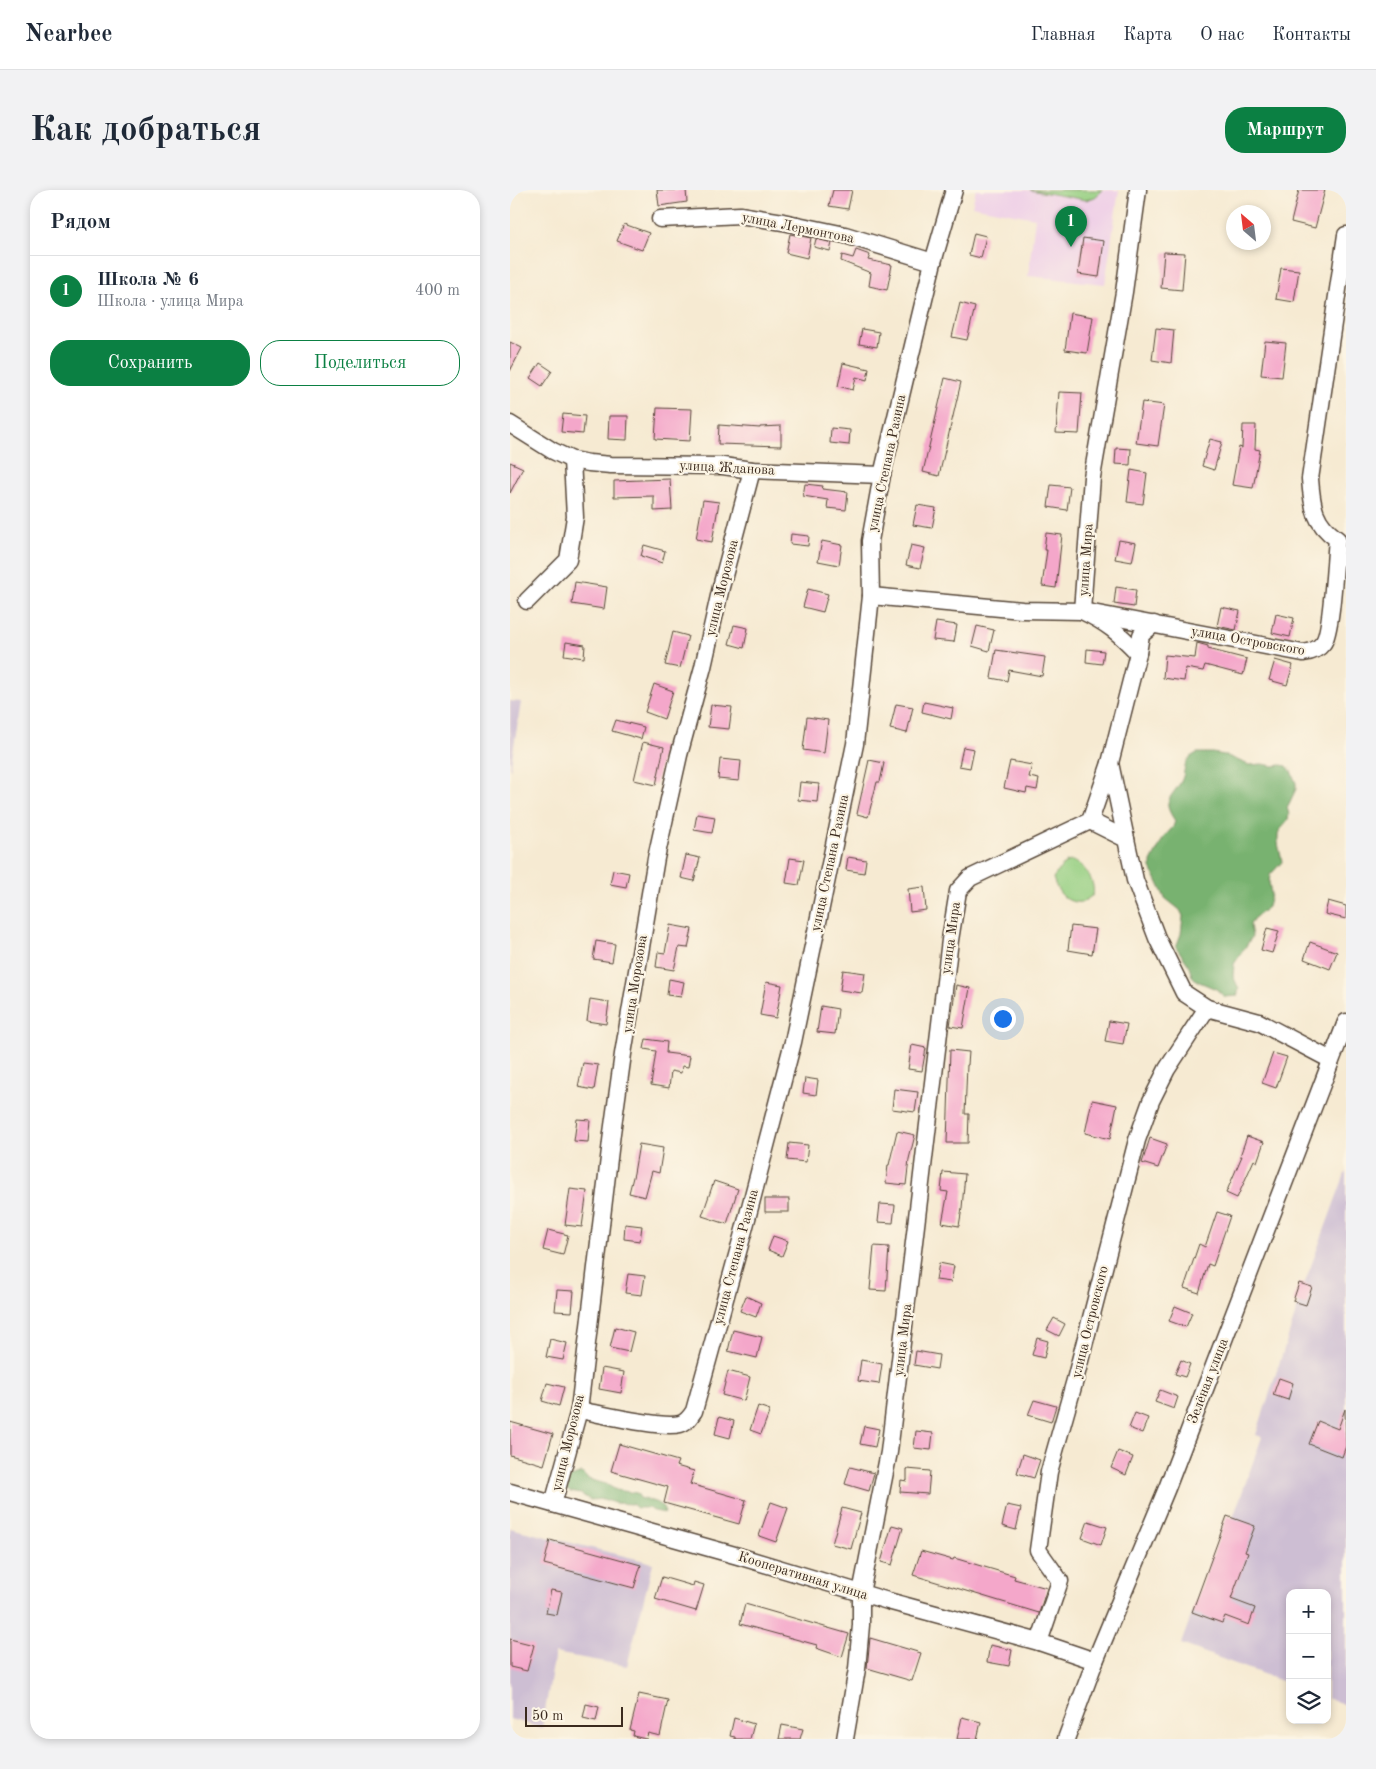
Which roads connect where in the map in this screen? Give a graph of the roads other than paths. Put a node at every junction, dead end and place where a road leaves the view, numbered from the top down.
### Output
1 (954, 190) edge
2 (1138, 190) edge
3 (660, 219) dead end
4 (1346, 235) edge
5 (932, 262) junction
6 (510, 424) edge
7 (572, 460) junction
8 (752, 470) junction
9 (882, 476) junction
10 (1341, 540) edge
11 (871, 596) junction
12 (527, 601) dead end
13 (1082, 611) junction
14 (1154, 624) junction
15 (1138, 653) junction
16 (1110, 763) junction
17 (1090, 821) junction
18 (1126, 839) junction
19 (1206, 1008) junction
20 (1346, 1022) edge
21 (1331, 1060) junction
22 (579, 1410) junction
23 (510, 1492) edge
24 (552, 1504) junction
25 (861, 1593) junction
26 (1039, 1642) junction
27 (1095, 1661) junction
28 (845, 1739) edge
29 (1066, 1739) edge

1 - 5 street, улица Степана Разина
2 - 13 street, улица Мира
3 - 5 street, улица Лермонтова
4 - 10 street, улица Островского
5 - 9 street, улица Степана Разина
6 - 7 street, улица Жданова
7 - 8 street, улица Жданова
7 - 12 street
8 - 9 street, улица Жданова
8 - 22 street, улица Морозова
9 - 11 street, улица Степана Разина
10 - 14 street, улица Островского
11 - 13 street, улица Островского
11 - 22 street, улица Степана Разина
13 - 14 street, улица Островского
13 - 15 street, улица Мира
14 - 15 street
15 - 16 street
16 - 17 street
16 - 18 street
17 - 18 street
17 - 25 street, улица Мира
18 - 19 street
19 - 21 street
19 - 26 street, улица Островского
20 - 21 street, Зелёная улица
21 - 27 street, Зелёная улица
22 - 24 street, улица Морозова
23 - 24 street, Кооперативная улица
24 - 25 street, Кооперативная улица
25 - 26 street, Кооперативная улица
25 - 28 street, улица Мира
26 - 27 street, Кооперативная улица
27 - 29 street, Зелёная улица

